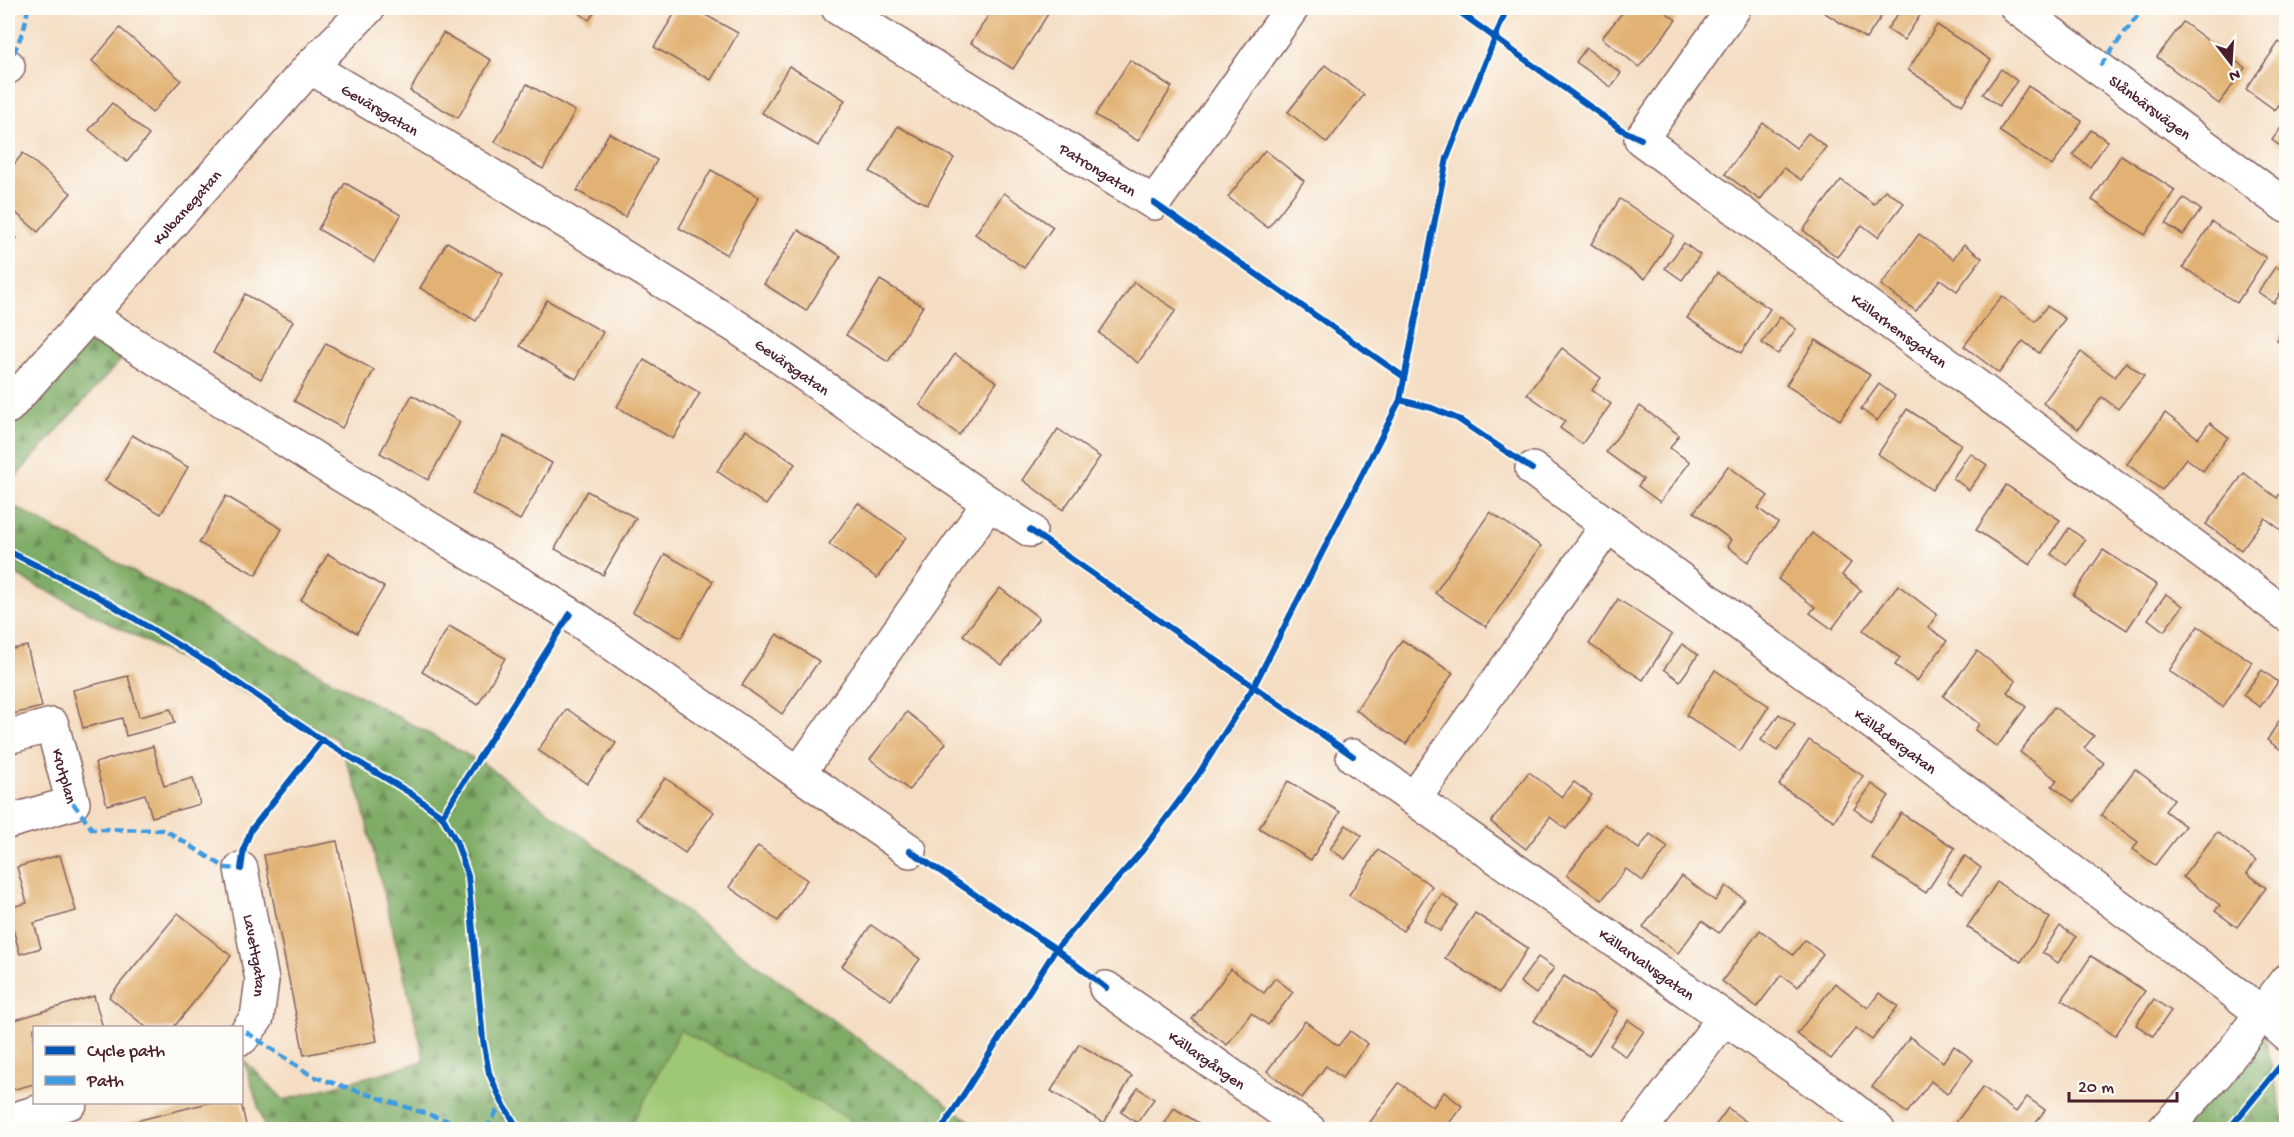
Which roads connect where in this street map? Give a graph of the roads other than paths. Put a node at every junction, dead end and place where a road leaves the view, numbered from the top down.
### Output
1 (368, 8) edge
2 (838, 8) edge
3 (1292, 8) edge
4 (1734, 8) edge
5 (2017, 8) edge
6 (310, 68) junction
7 (2286, 206) edge
8 (89, 316) junction
9 (8, 407) edge
10 (1532, 469) dead end
11 (989, 503) junction
12 (1608, 525) junction
13 (1030, 530) dead end
14 (2286, 614) edge
15 (8, 737) edge
16 (1353, 756) dead end
17 (799, 773) junction
18 (1414, 799) junction
19 (8, 822) edge
20 (910, 851) dead end
21 (241, 869) dead end
22 (2286, 981) edge
23 (1106, 988) dead end
24 (2262, 1013) junction
25 (1724, 1018) junction
26 (2286, 1034) edge
27 (243, 1037) edge
28 (64, 1104) edge
29 (8, 1121) edge
30 (1310, 1130) edge
31 (1640, 1130) edge
32 (1878, 1130) edge
33 (2163, 1130) edge

1 - 6 street, Kulbanegatan
2 - 3 street, Patrongatan
4 - 14 street, Källarhemsgatan
5 - 7 street, Slånbärsvägen
6 - 8 street, Kulbanegatan
6 - 11 street, Gevärsgatan
8 - 9 street, Kulbanegatan
8 - 17 street
10 - 12 street, Källådergatan
11 - 13 street, Gevärsgatan
11 - 17 street
12 - 18 street
12 - 24 street, Källådergatan
15 - 19 street, Krutplan
16 - 18 street, Källarvalvsgatan
17 - 20 street
18 - 25 street, Källarvalvsgatan
21 - 27 street, Lavettgatan
22 - 24 street
23 - 30 street, Källargången
24 - 26 street, Källådergatan
24 - 33 street
25 - 31 street
25 - 32 street, Källarvalvsgatan
28 - 29 street

